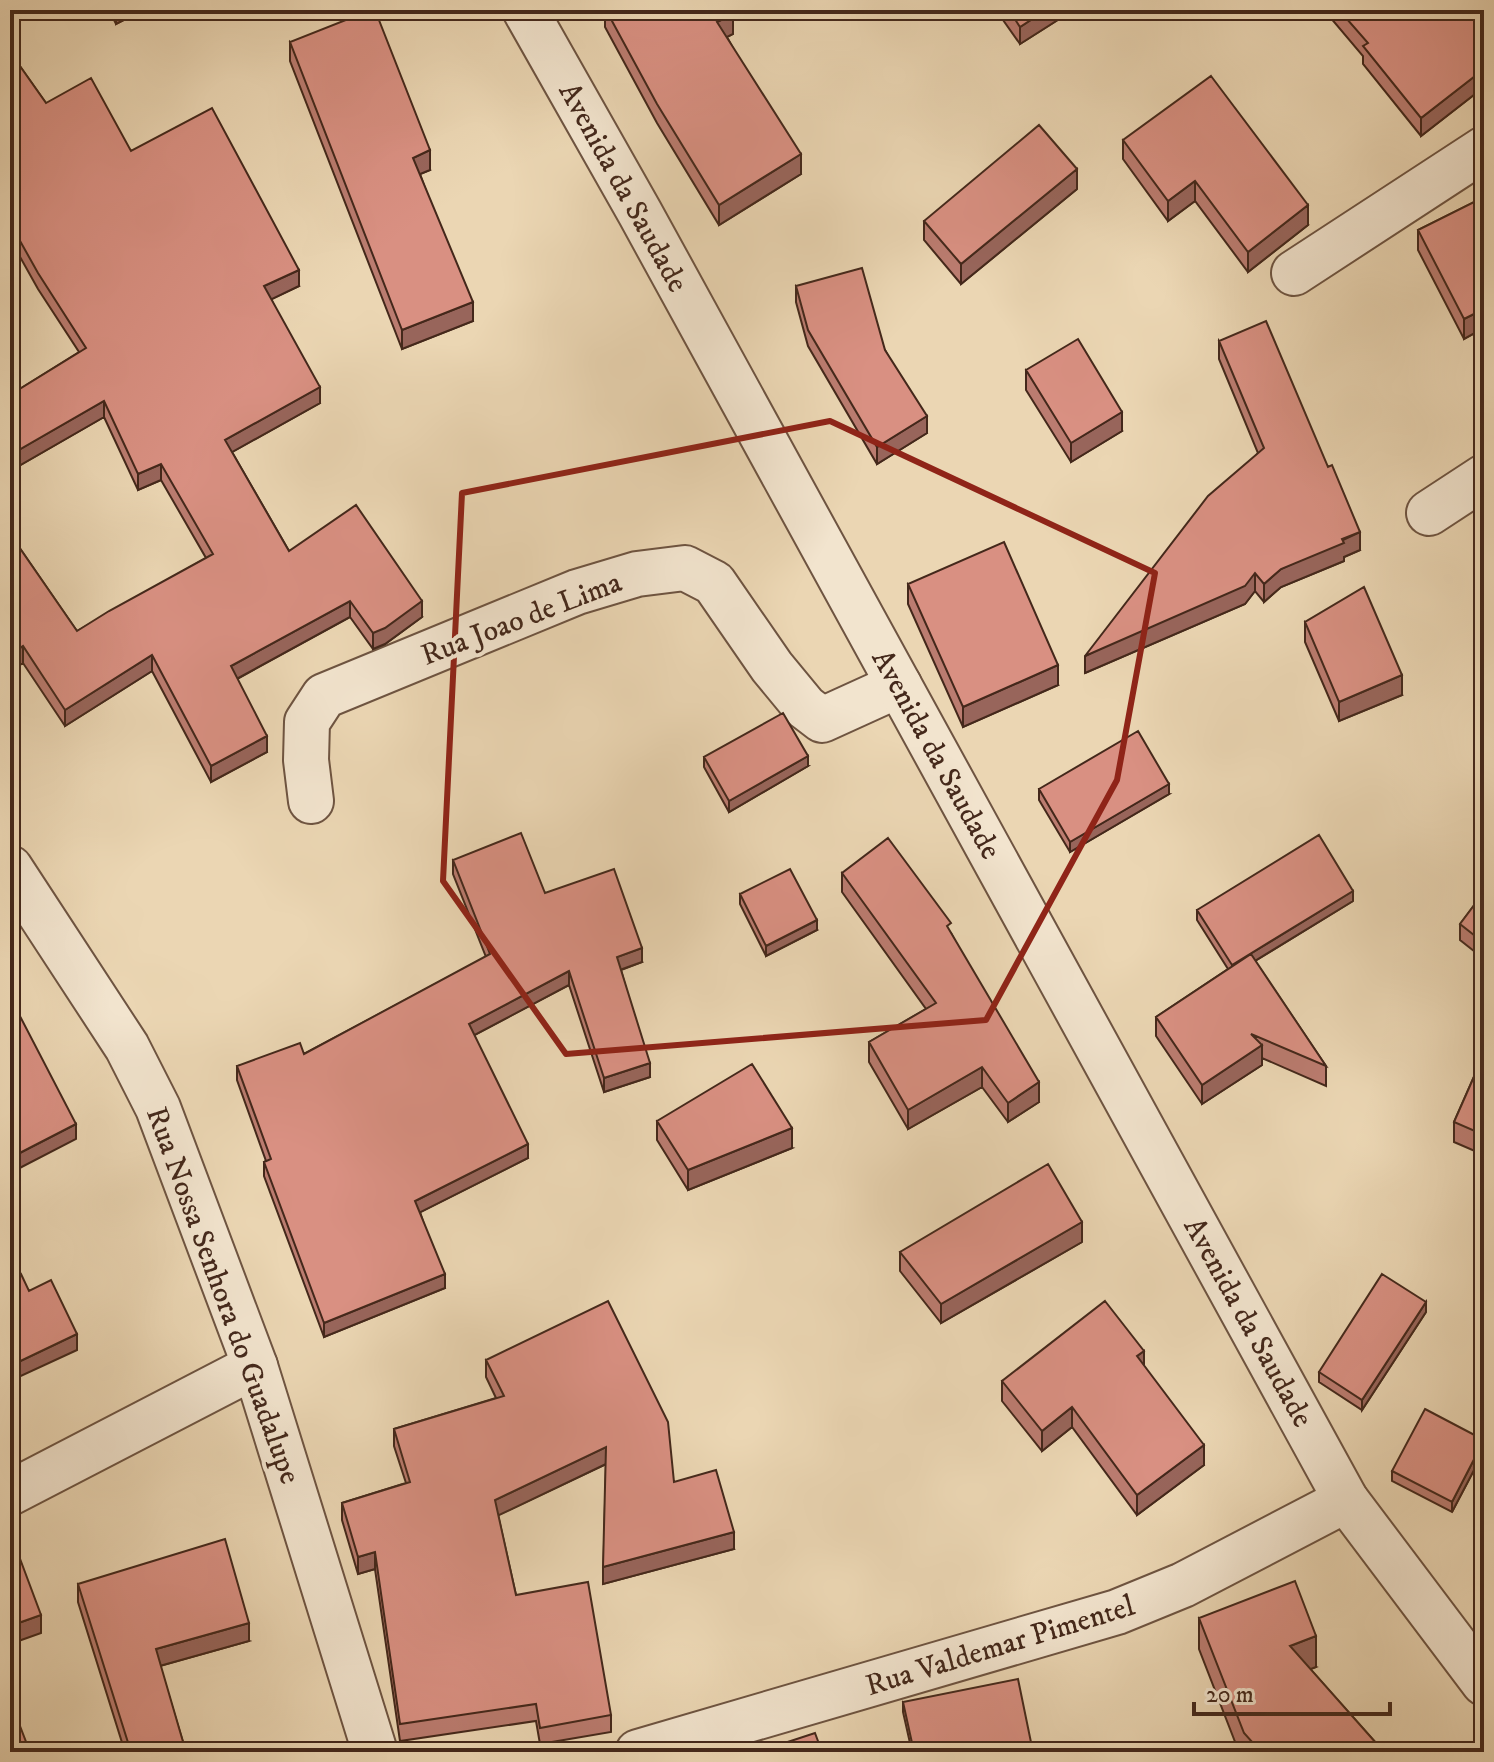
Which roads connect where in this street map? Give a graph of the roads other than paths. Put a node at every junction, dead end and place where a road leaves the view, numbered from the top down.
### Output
1 (525, 10) edge
2 (1484, 149) edge
3 (1294, 273) dead end
4 (1484, 477) edge
5 (1429, 513) dead end
6 (899, 685) junction
7 (311, 801) dead end
8 (10, 868) edge
9 (255, 1366) junction
10 (10, 1493) edge
11 (1346, 1500) junction
12 (1484, 1683) edge
13 (375, 1752) edge
14 (638, 1752) edge

1 - 6 street, Avenida da Saudade
2 - 3 street
4 - 5 street
6 - 7 street, Rua Joao de Lima
6 - 11 street, Avenida da Saudade
8 - 9 street, Rua Nossa Senhora do Guadalupe
9 - 10 street
9 - 13 street, Rua Nossa Senhora do Guadalupe
11 - 12 street, Avenida da Saudade
11 - 14 street, Rua Valdemar Pimentel

